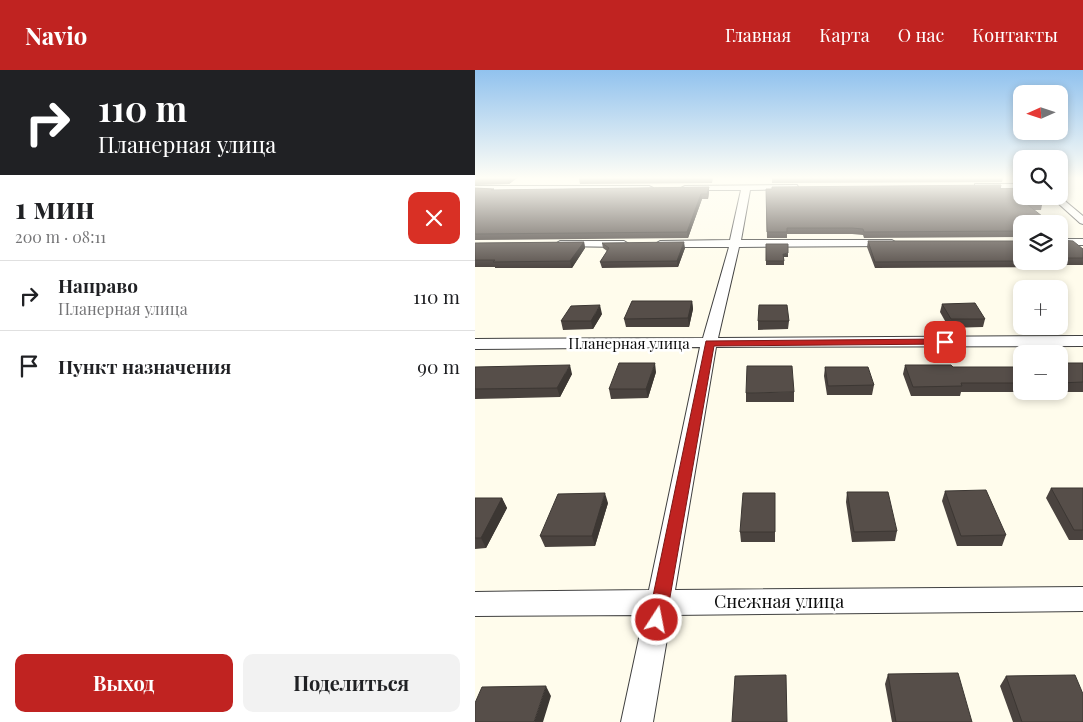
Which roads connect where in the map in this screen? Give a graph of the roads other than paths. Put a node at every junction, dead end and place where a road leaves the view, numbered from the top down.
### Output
1 (742, 208) edge
2 (1068, 208) edge
3 (1083, 221) edge
4 (1068, 242) edge
5 (1083, 242) edge
6 (735, 243) junction
7 (903, 243) edge
8 (552, 244) edge
9 (1083, 342) edge
10 (709, 343) junction
11 (475, 344) edge
12 (1083, 599) edge
13 (660, 603) junction
14 (475, 604) edge
15 (637, 722) edge

1 - 6 street
2 - 3 street
4 - 5 street
6 - 7 street
6 - 8 street
6 - 10 street
9 - 10 street, Планерная улица
10 - 11 street, Планерная улица
10 - 13 street
12 - 13 street, Снежная улица
13 - 14 street, Снежная улица
13 - 15 street

